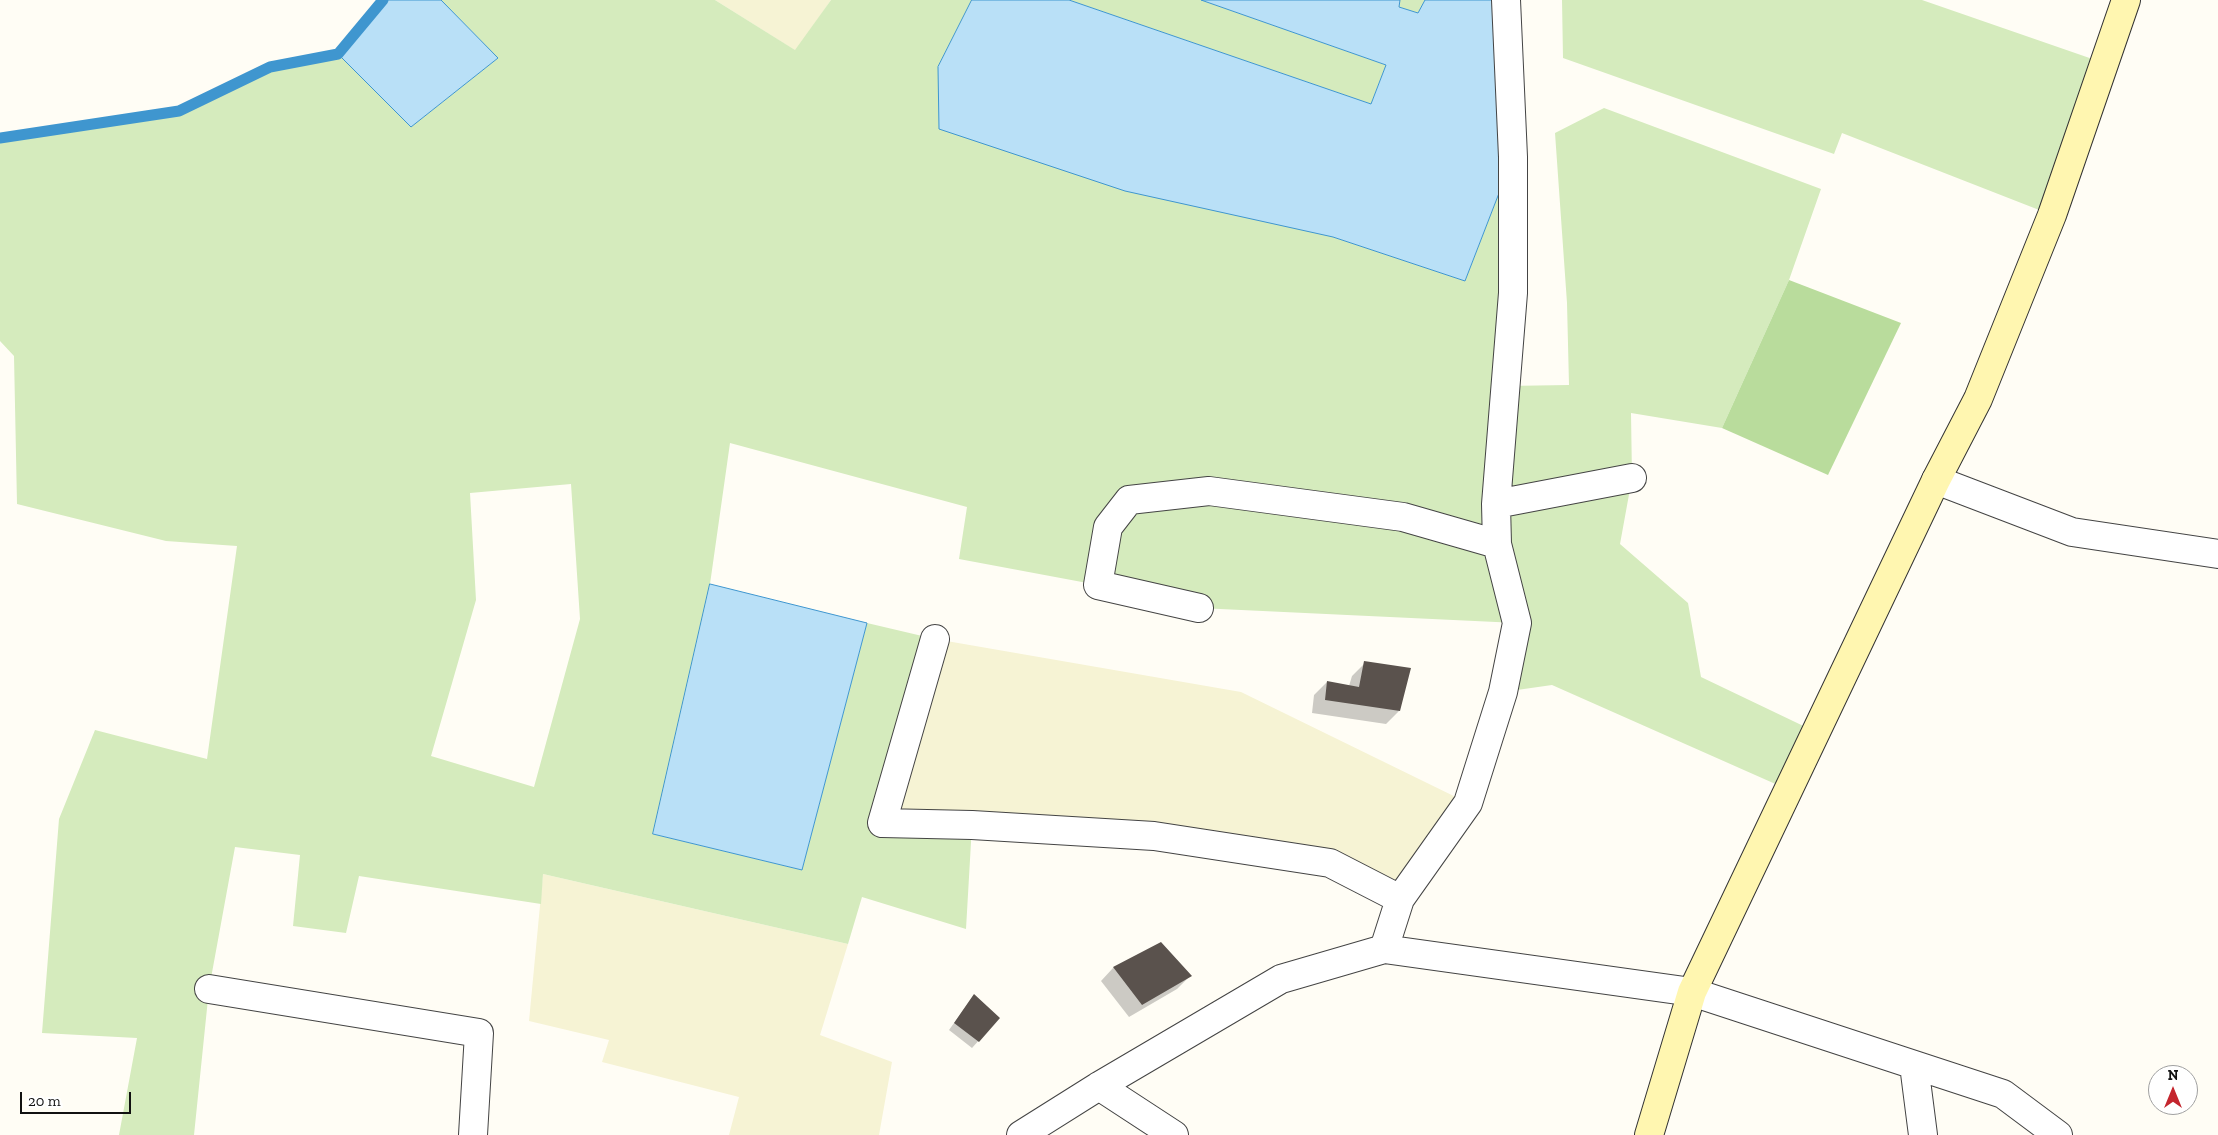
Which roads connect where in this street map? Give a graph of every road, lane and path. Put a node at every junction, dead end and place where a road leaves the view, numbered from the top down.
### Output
1 (1506, 0) edge
2 (2126, 0) edge
3 (1632, 478) dead end
4 (1936, 480) junction
5 (1496, 504) junction
6 (1497, 544) junction
7 (2218, 554) edge
8 (1199, 608) dead end
9 (935, 639) dead end
10 (1400, 899) junction
11 (1384, 948) junction
12 (208, 989) dead end
13 (1692, 992) junction
14 (1914, 1065) junction
15 (1099, 1086) junction
16 (473, 1135) edge
17 (1021, 1135) edge
18 (1174, 1135) edge
19 (1649, 1135) edge
20 (1923, 1135) edge
21 (2058, 1135) edge

1 - 5 street
2 - 4 main road
3 - 5 street
4 - 7 street
4 - 13 main road
5 - 6 street
6 - 8 street
6 - 10 street
9 - 10 street
10 - 11 street
11 - 13 street
11 - 15 street
12 - 16 street
13 - 14 street
13 - 19 main road
14 - 20 street
14 - 21 street
15 - 17 street
15 - 18 street

